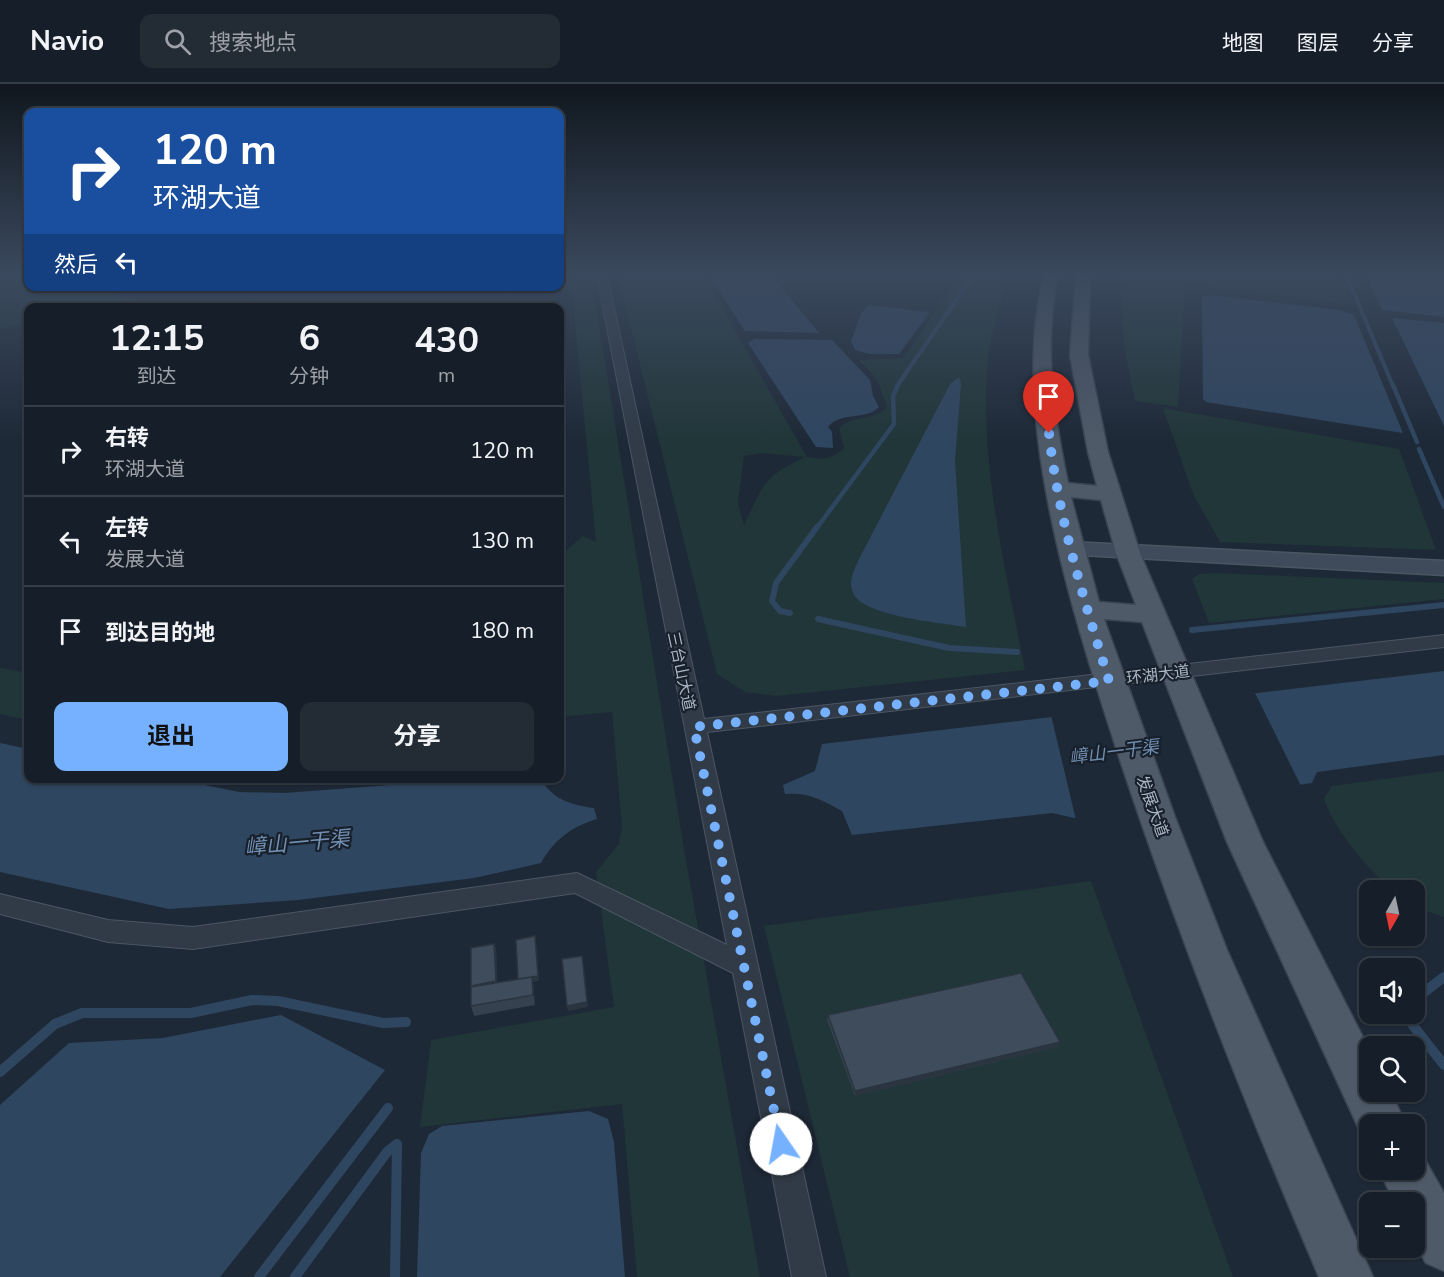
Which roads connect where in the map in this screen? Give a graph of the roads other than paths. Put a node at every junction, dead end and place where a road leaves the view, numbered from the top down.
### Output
1 (613, 332) edge
2 (1045, 332) edge
3 (1079, 332) edge
4 (1057, 489) junction
5 (1110, 495) junction
6 (1070, 549) junction
7 (1128, 553) junction
8 (1444, 568) edge
9 (1087, 609) junction
10 (1152, 615) junction
11 (1444, 641) edge
12 (1179, 679) junction
13 (1112, 688) junction
14 (694, 727) junction
15 (0, 904) edge
16 (744, 966) junction
17 (1377, 1114) edge
18 (1409, 1180) edge
19 (1444, 1245) edge
20 (809, 1277) edge
21 (1346, 1277) edge

1 - 14 street, 三台山大道
2 - 4 main road, 发展大道
3 - 5 main road
4 - 5 main road
4 - 6 main road, 发展大道
5 - 7 main road
6 - 7 main road
6 - 9 main road, 发展大道
7 - 8 main road
7 - 10 main road
9 - 10 main road
9 - 13 main road, 发展大道
10 - 12 main road
11 - 12 street, 环湖大道
12 - 13 street, 环湖大道
12 - 17 main road
13 - 14 street, 环湖大道
13 - 21 main road, 发展大道
14 - 16 street, 三台山大道
15 - 16 street
16 - 20 street, 三台山大道
18 - 19 main road

